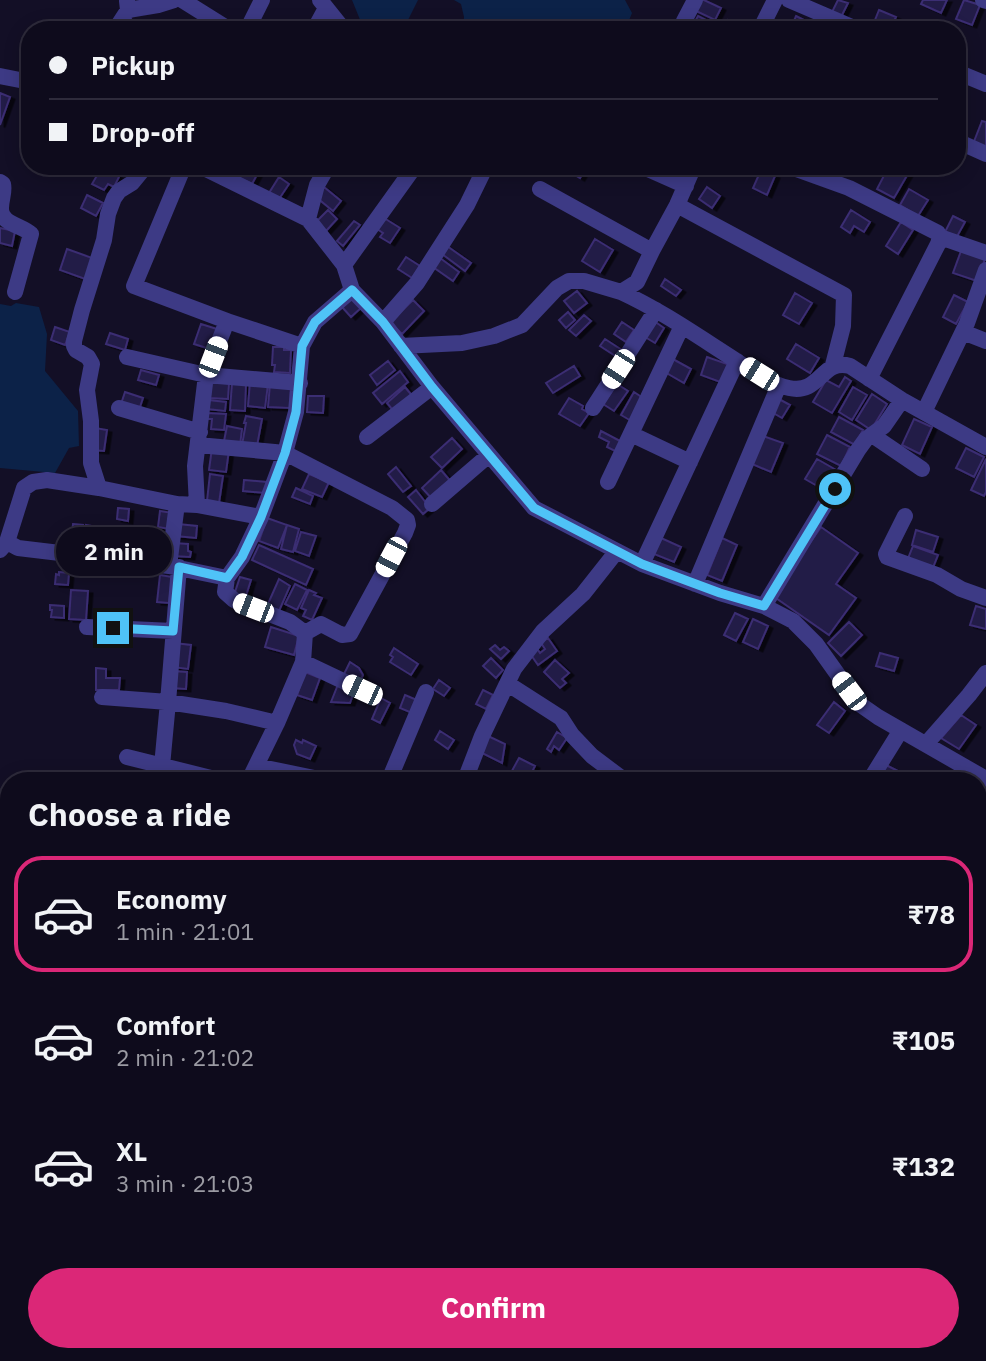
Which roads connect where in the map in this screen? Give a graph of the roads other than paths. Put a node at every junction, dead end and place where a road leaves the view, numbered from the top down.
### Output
1 (174, 0) edge
2 (182, 0) edge
3 (262, 0) edge
4 (695, 0) edge
5 (775, 0) edge
6 (789, 0) edge
7 (323, 4) edge
8 (127, 5) edge
9 (119, 21) edge
10 (216, 21) edge
11 (252, 21) edge
12 (317, 21) edge
13 (337, 21) edge
14 (684, 21) edge
15 (764, 21) edge
16 (838, 21) edge
17 (0, 76) edge
18 (966, 76) edge
19 (21, 80) edge
20 (986, 84) edge
21 (966, 145) edge
22 (986, 154) edge
23 (139, 175) edge
24 (180, 175) edge
25 (218, 175) edge
26 (323, 175) edge
27 (409, 175) edge
28 (482, 175) edge
29 (660, 175) edge
30 (691, 175) edge
31 (813, 175) edge
32 (0, 182) edge
33 (686, 187) junction
34 (540, 189) dead end
35 (677, 205) junction
36 (307, 219) junction
37 (940, 237) junction
38 (652, 251) junction
39 (986, 253) edge
40 (344, 265) junction
41 (986, 270) edge
42 (352, 290) junction
43 (15, 292) dead end
44 (621, 292) junction
45 (656, 310) junction
46 (227, 321) junction
47 (383, 322) junction
48 (682, 327) junction
49 (963, 332) junction
50 (986, 341) edge
51 (401, 345) junction
52 (302, 346) junction
53 (127, 357) dead end
54 (737, 361) junction
55 (833, 365) junction
56 (206, 375) junction
57 (869, 379) junction
58 (300, 383) junction
59 (779, 385) junction
60 (432, 387) junction
61 (902, 400) junction
62 (120, 408) dead end
63 (593, 408) dead end
64 (925, 412) junction
65 (631, 434) junction
66 (872, 435) junction
67 (367, 437) dead end
68 (199, 438) junction
69 (986, 447) edge
70 (285, 453) junction
71 (489, 454) junction
72 (690, 462) junction
73 (922, 469) dead end
74 (608, 482) dead end
75 (99, 488) junction
76 (177, 504) junction
77 (432, 504) dead end
78 (197, 505) junction
79 (905, 516) dead end
80 (261, 517) junction
81 (4, 546) edge
82 (617, 551) junction
83 (642, 564) junction
84 (174, 566) junction
85 (227, 578) junction
86 (695, 584) junction
87 (986, 598) edge
88 (764, 606) junction
89 (87, 627) dead end
90 (173, 631) junction
91 (305, 633) junction
92 (303, 662) junction
93 (986, 673) edge
94 (508, 684) junction
95 (362, 690) dead end
96 (426, 692) dead end
97 (102, 697) dead end
98 (168, 702) junction
99 (277, 723) junction
100 (901, 730) junction
101 (926, 744) junction
102 (127, 757) dead end
103 (256, 765) junction
104 (963, 765) junction
105 (162, 766) junction
106 (186, 772) edge
107 (253, 772) edge
108 (288, 772) edge
109 (392, 772) edge
110 (468, 772) edge
111 (613, 772) edge
112 (875, 772) edge
113 (959, 772) edge
114 (974, 772) edge

1 - 8 street
2 - 10 street
3 - 11 street
4 - 14 street
5 - 15 street
6 - 16 street
7 - 12 street
7 - 13 street
8 - 9 street
17 - 19 street
18 - 20 street
21 - 22 street
23 - 75 street
24 - 46 street
25 - 36 street
26 - 36 street
27 - 40 street
28 - 47 street
29 - 33 street
30 - 33 street
31 - 37 street
32 - 43 street
33 - 35 street
34 - 38 street
35 - 38 street
35 - 55 street
36 - 40 street
37 - 39 street
37 - 57 street
38 - 44 street
40 - 42 street
41 - 49 street
42 - 47 street
42 - 52 street
44 - 45 street
44 - 51 street
45 - 48 street
45 - 63 street
46 - 52 street
46 - 56 street
47 - 51 street
48 - 54 street
48 - 65 street
49 - 50 street
49 - 64 street
51 - 60 street
52 - 58 street
53 - 56 street
54 - 59 street
54 - 72 street
55 - 57 street
55 - 59 street
56 - 58 street
56 - 68 street
57 - 61 street
58 - 70 street
59 - 86 street
60 - 67 street
60 - 71 street
61 - 64 street
61 - 66 street
62 - 68 street
64 - 69 street
65 - 72 street
65 - 74 street
66 - 73 street
66 - 88 street
68 - 70 street
68 - 78 street
70 - 80 street
70 - 91 street
71 - 77 street
71 - 82 street
72 - 83 street
75 - 76 street
75 - 81 street
76 - 78 street
76 - 84 street
78 - 80 street
79 - 87 street
80 - 85 street
81 - 84 street
82 - 83 street
82 - 94 street
83 - 86 street
84 - 85 street
84 - 90 street
85 - 91 street
86 - 88 street
88 - 100 street
89 - 90 street
90 - 98 street
91 - 92 street
92 - 95 street
92 - 99 street
93 - 101 street
94 - 110 street
94 - 111 street
96 - 109 street
97 - 98 street
98 - 99 street
98 - 105 street
99 - 103 street
100 - 101 street
100 - 112 street
101 - 104 street
102 - 105 street
103 - 107 street
103 - 108 street
104 - 113 street
104 - 114 street
105 - 106 street

